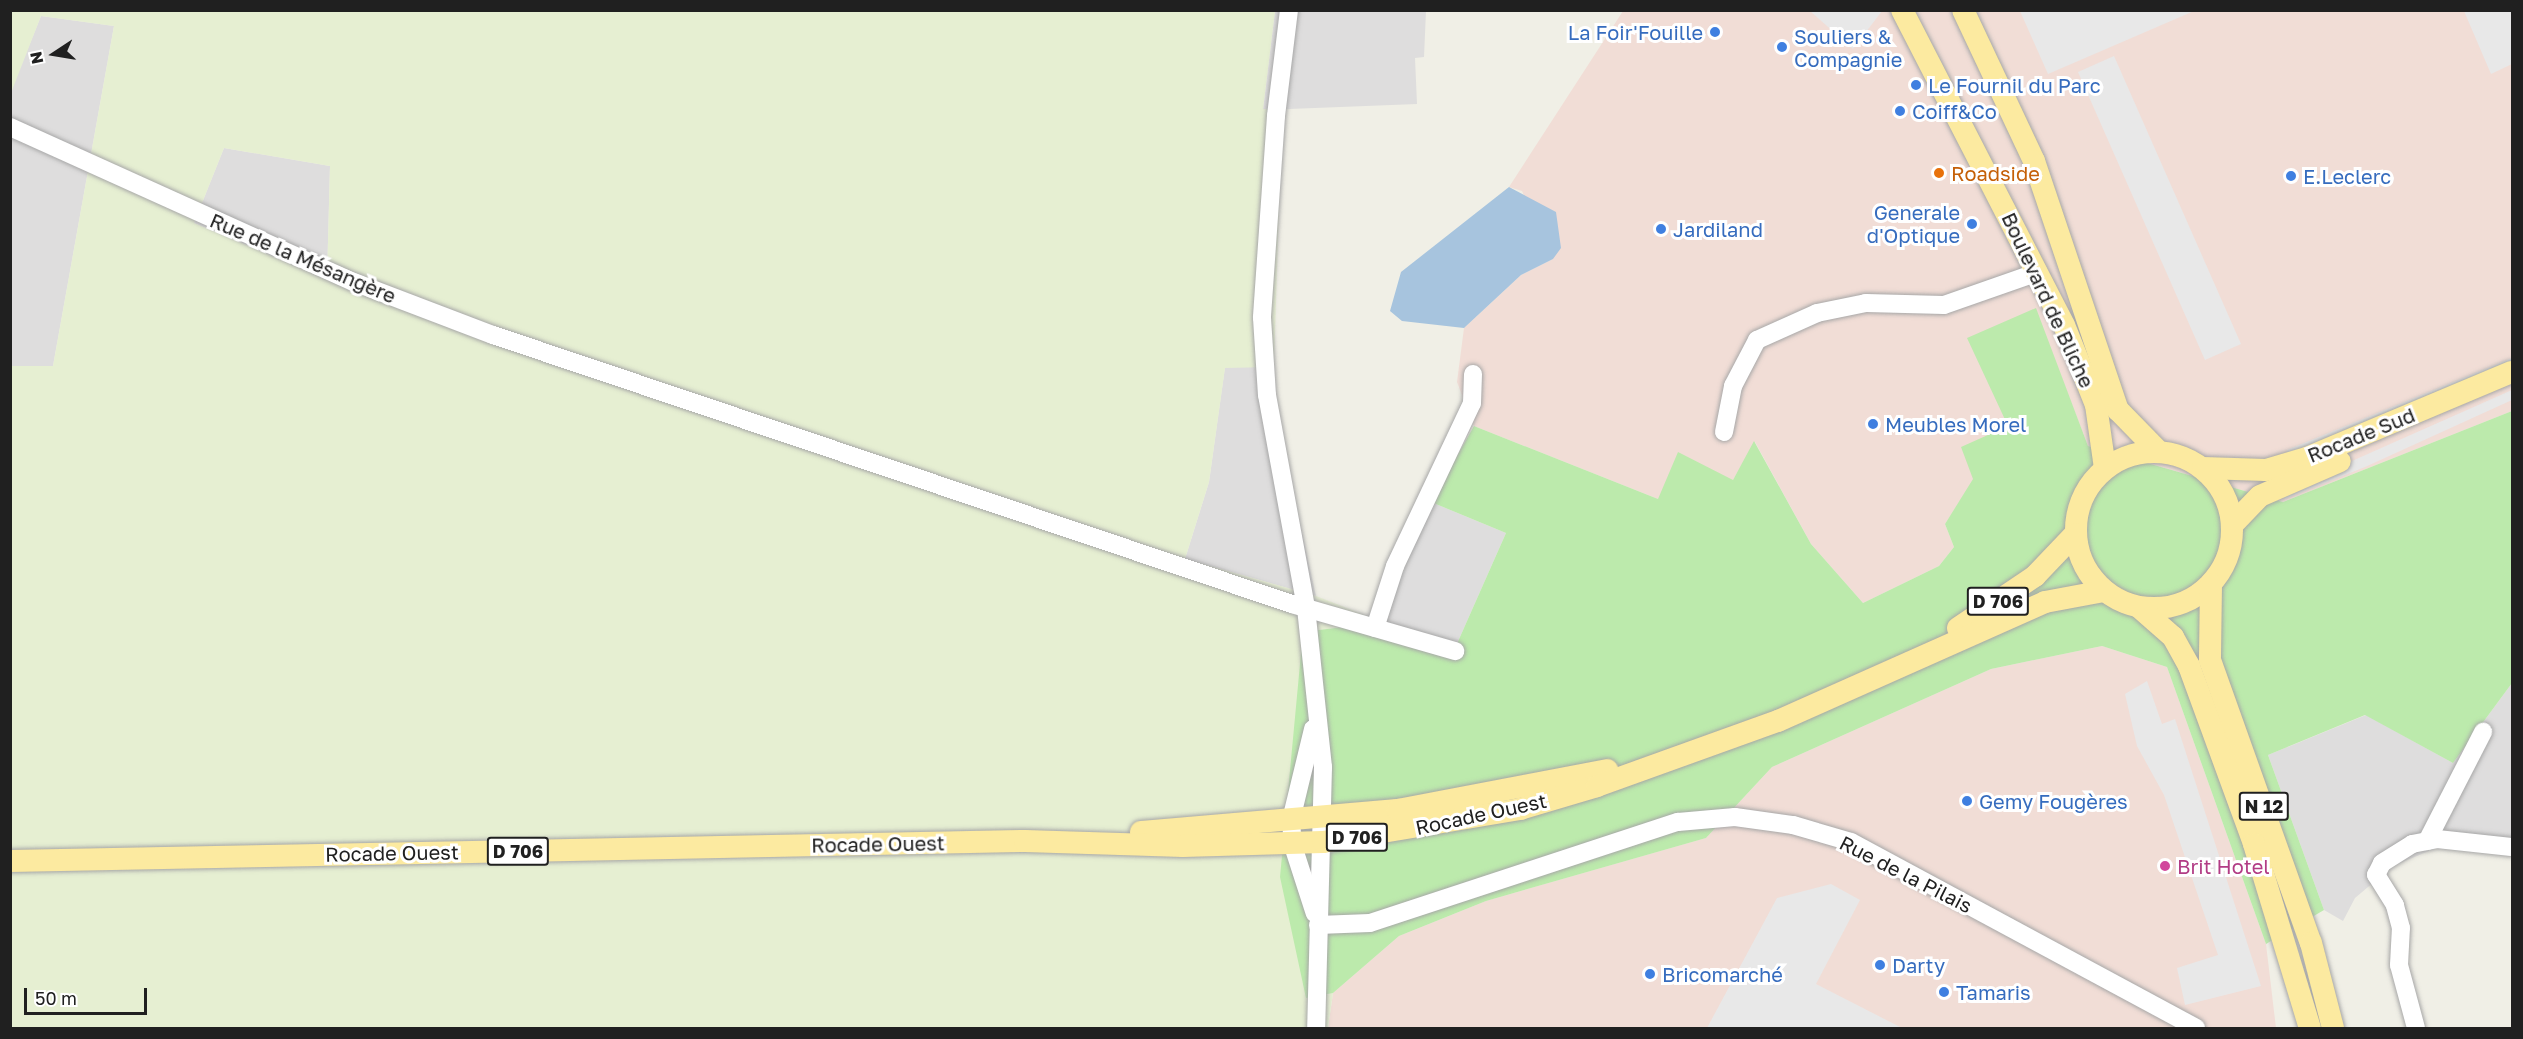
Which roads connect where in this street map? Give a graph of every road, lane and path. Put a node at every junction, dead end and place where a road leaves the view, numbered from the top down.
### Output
1 (1289, 10) edge
2 (1902, 10) edge
3 (1964, 10) edge
4 (10, 128) edge
5 (2038, 272) junction
6 (2512, 372) edge
7 (1473, 374) dead end
8 (2512, 385) edge
9 (1724, 432) dead end
10 (2158, 451) junction
11 (2105, 468) junction
12 (2203, 468) junction
13 (2232, 525) junction
14 (2075, 534) junction
15 (2211, 584) junction
16 (2104, 591) junction
17 (1306, 608) junction
18 (2140, 608) junction
19 (1375, 628) junction
20 (1455, 651) dead end
21 (1914, 658) junction
22 (1317, 708) junction
23 (2483, 732) dead end
24 (1679, 756) junction
25 (1323, 819) junction
26 (1291, 820) junction
27 (1025, 841) junction
28 (2427, 841) junction
29 (2512, 847) edge
30 (1294, 848) junction
31 (1323, 848) junction
32 (10, 861) edge
33 (1318, 925) junction
34 (1316, 1029) edge
35 (2196, 1029) edge
36 (2310, 1029) edge
37 (2333, 1029) edge
38 (2416, 1029) edge

1 - 17 street
2 - 5 main road, Boulevard de Bliche
3 - 10 main road, Boulevard de Bliche
4 - 17 street, Rue de la Mésangère
5 - 9 street
5 - 11 main road, Boulevard de Bliche
6 - 12 main road, Rocade Sud
7 - 19 street
8 - 13 main road, Rocade Sud
10 - 11 main road
10 - 12 main road
11 - 14 main road
12 - 13 main road
13 - 15 main road
14 - 16 main road
14 - 21 main road, Rocade Ouest / D 706
15 - 18 main road
15 - 37 main road, N 12
16 - 18 main road
16 - 21 main road, Rocade Ouest / D 706
17 - 19 street, Rue de la Mésangère
17 - 22 street
18 - 36 main road, N 12
19 - 20 street, Rue de la Mésangère
21 - 24 main road, Rocade Ouest / D 706
22 - 25 street
22 - 26 street
23 - 28 street
24 - 25 main road, Rocade Ouest / D 706
24 - 31 main road, Rocade Ouest / D 706
25 - 26 main road, Rocade Ouest / D 706
25 - 31 street
26 - 27 main road, Rocade Ouest / D 706
26 - 30 street
27 - 30 main road, Rocade Ouest / D 706
27 - 32 main road, Rocade Ouest / D 706
28 - 29 street
28 - 38 street
30 - 31 main road, Rocade Ouest / D 706
30 - 33 street
31 - 33 street
33 - 34 street
33 - 35 street, Rue de la Pilais

